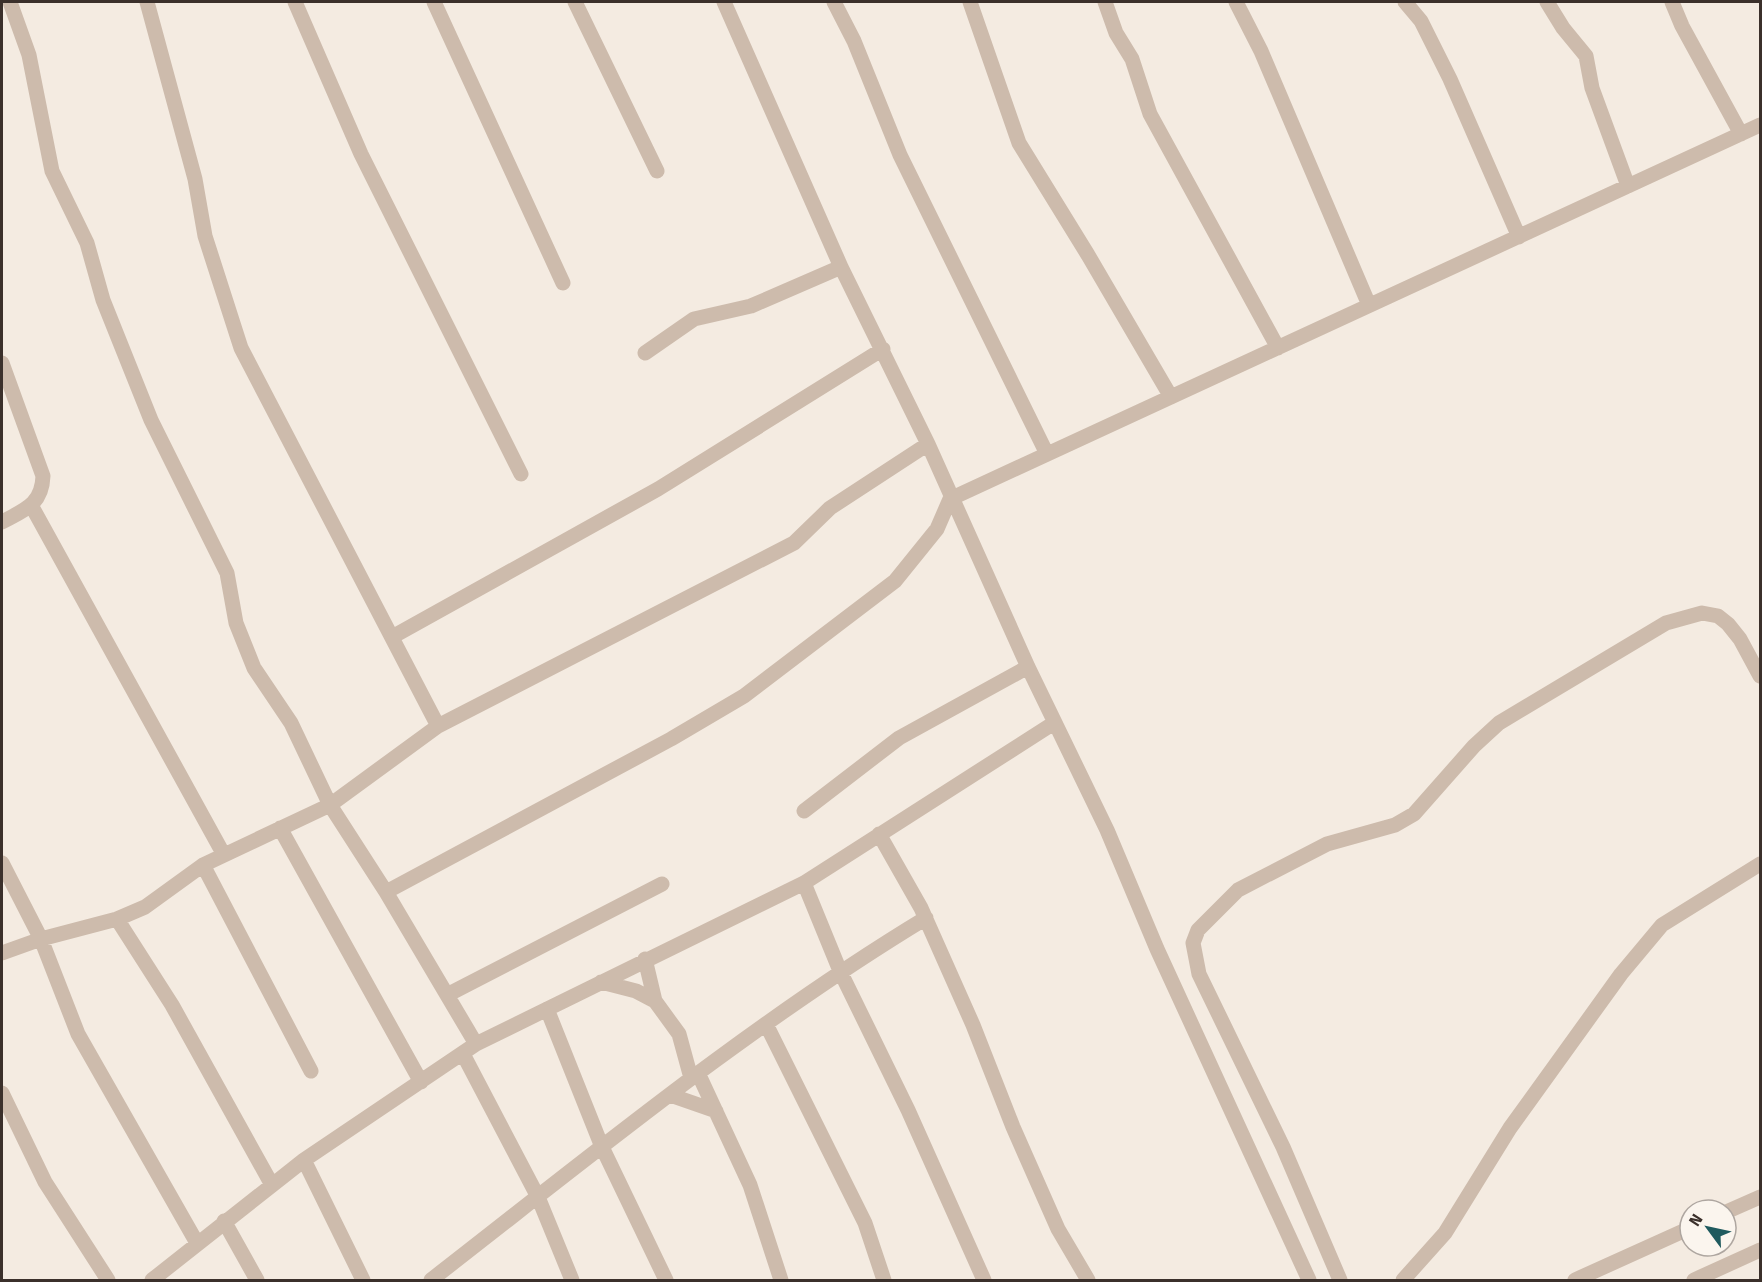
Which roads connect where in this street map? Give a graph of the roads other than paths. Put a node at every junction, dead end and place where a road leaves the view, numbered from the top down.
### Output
1 (10, 2) edge
2 (147, 2) edge
3 (295, 2) edge
4 (434, 2) edge
5 (575, 2) edge
6 (724, 2) edge
7 (834, 2) edge
8 (970, 2) edge
9 (1106, 2) edge
10 (1236, 2) edge
11 (1405, 2) edge
12 (1547, 2) edge
13 (1672, 2) edge
14 (1761, 125) edge
15 (1741, 134) junction
16 (657, 171) dead end
17 (1628, 186) junction
18 (1519, 237) junction
19 (841, 267) junction
20 (563, 283) dead end
21 (1369, 305) junction
22 (1278, 348) junction
23 (883, 349) junction
24 (645, 353) dead end
25 (2, 363) edge
26 (1171, 397) junction
27 (928, 444) junction
28 (1047, 454) junction
29 (521, 474) dead end
30 (951, 499) junction
31 (32, 505) junction
32 (2, 522) edge
33 (392, 637) junction
34 (1028, 667) junction
35 (1761, 676) edge
36 (1054, 723) junction
37 (438, 726) junction
38 (330, 805) junction
39 (804, 811) dead end
40 (280, 828) junction
41 (879, 834) junction
42 (224, 855) junction
43 (2, 863) edge
44 (1761, 864) edge
45 (203, 865) junction
46 (804, 883) junction
47 (662, 884) dead end
48 (386, 892) junction
49 (926, 918) junction
50 (117, 919) junction
51 (40, 939) junction
52 (2, 953) edge
53 (645, 960) junction
54 (840, 971) junction
55 (601, 982) junction
56 (447, 995) junction
57 (655, 1001) junction
58 (547, 1009) junction
59 (766, 1024) junction
60 (476, 1044) junction
61 (463, 1054) junction
62 (311, 1071) dead end
63 (694, 1076) junction
64 (421, 1082) junction
65 (2, 1093) edge
66 (670, 1095) junction
67 (716, 1111) junction
68 (602, 1147) junction
69 (304, 1160) junction
70 (272, 1185) junction
71 (537, 1197) junction
72 (1761, 1197) edge
73 (1738, 1207) edge
74 (224, 1221) junction
75 (1678, 1234) edge
76 (197, 1243) junction
77 (1761, 1251) edge
78 (452, 1274) edge
79 (153, 1280) edge
80 (108, 1281) edge
81 (257, 1281) edge
82 (363, 1281) edge
83 (431, 1281) edge
84 (572, 1281) edge
85 (666, 1281) edge
86 (781, 1281) edge
87 (884, 1281) edge
88 (984, 1281) edge
89 (1088, 1281) edge
90 (1309, 1281) edge
91 (1340, 1281) edge
92 (1402, 1281) edge
93 (1575, 1281) edge
94 (1694, 1281) edge

1 - 38 street
2 - 33 street
3 - 29 street
4 - 20 street
5 - 16 street
6 - 19 street
7 - 28 street
8 - 26 street
9 - 22 street
10 - 21 street
11 - 18 street
12 - 17 street
13 - 15 street
14 - 15 street
15 - 17 street
17 - 18 street
18 - 21 street
19 - 23 street
19 - 24 street
21 - 22 street
22 - 26 street
23 - 27 street
23 - 33 street
25 - 31 street
26 - 28 street
27 - 30 street
27 - 37 street
28 - 30 street
30 - 34 street
30 - 48 street
31 - 32 street
31 - 42 street
33 - 37 street
34 - 36 street
34 - 39 street
35 - 91 street
36 - 41 street
36 - 90 street
37 - 38 street
38 - 40 street
38 - 48 street
40 - 42 street
40 - 64 street
41 - 46 street
41 - 49 street
42 - 45 street
43 - 51 street
44 - 92 street
45 - 50 street
45 - 62 street
46 - 53 street
46 - 54 street
47 - 56 street
48 - 56 street
49 - 54 street
49 - 89 street
50 - 51 street
50 - 70 street
51 - 52 street
51 - 76 street
53 - 55 street
53 - 57 street
54 - 59 street
54 - 88 street
55 - 57 street
55 - 58 street
56 - 60 street
57 - 63 street
58 - 60 street
58 - 68 street
59 - 63 street
59 - 87 street
60 - 61 street
61 - 64 street
61 - 71 street
63 - 66 street
63 - 67 street
64 - 69 street
65 - 80 street
66 - 67 street
66 - 68 street
67 - 86 street
68 - 71 street
68 - 85 street
69 - 70 street
69 - 82 street
70 - 74 street
71 - 78 street
71 - 84 street
72 - 73 street
74 - 76 street
74 - 81 street
75 - 93 street
76 - 79 street
77 - 94 street
78 - 83 street

